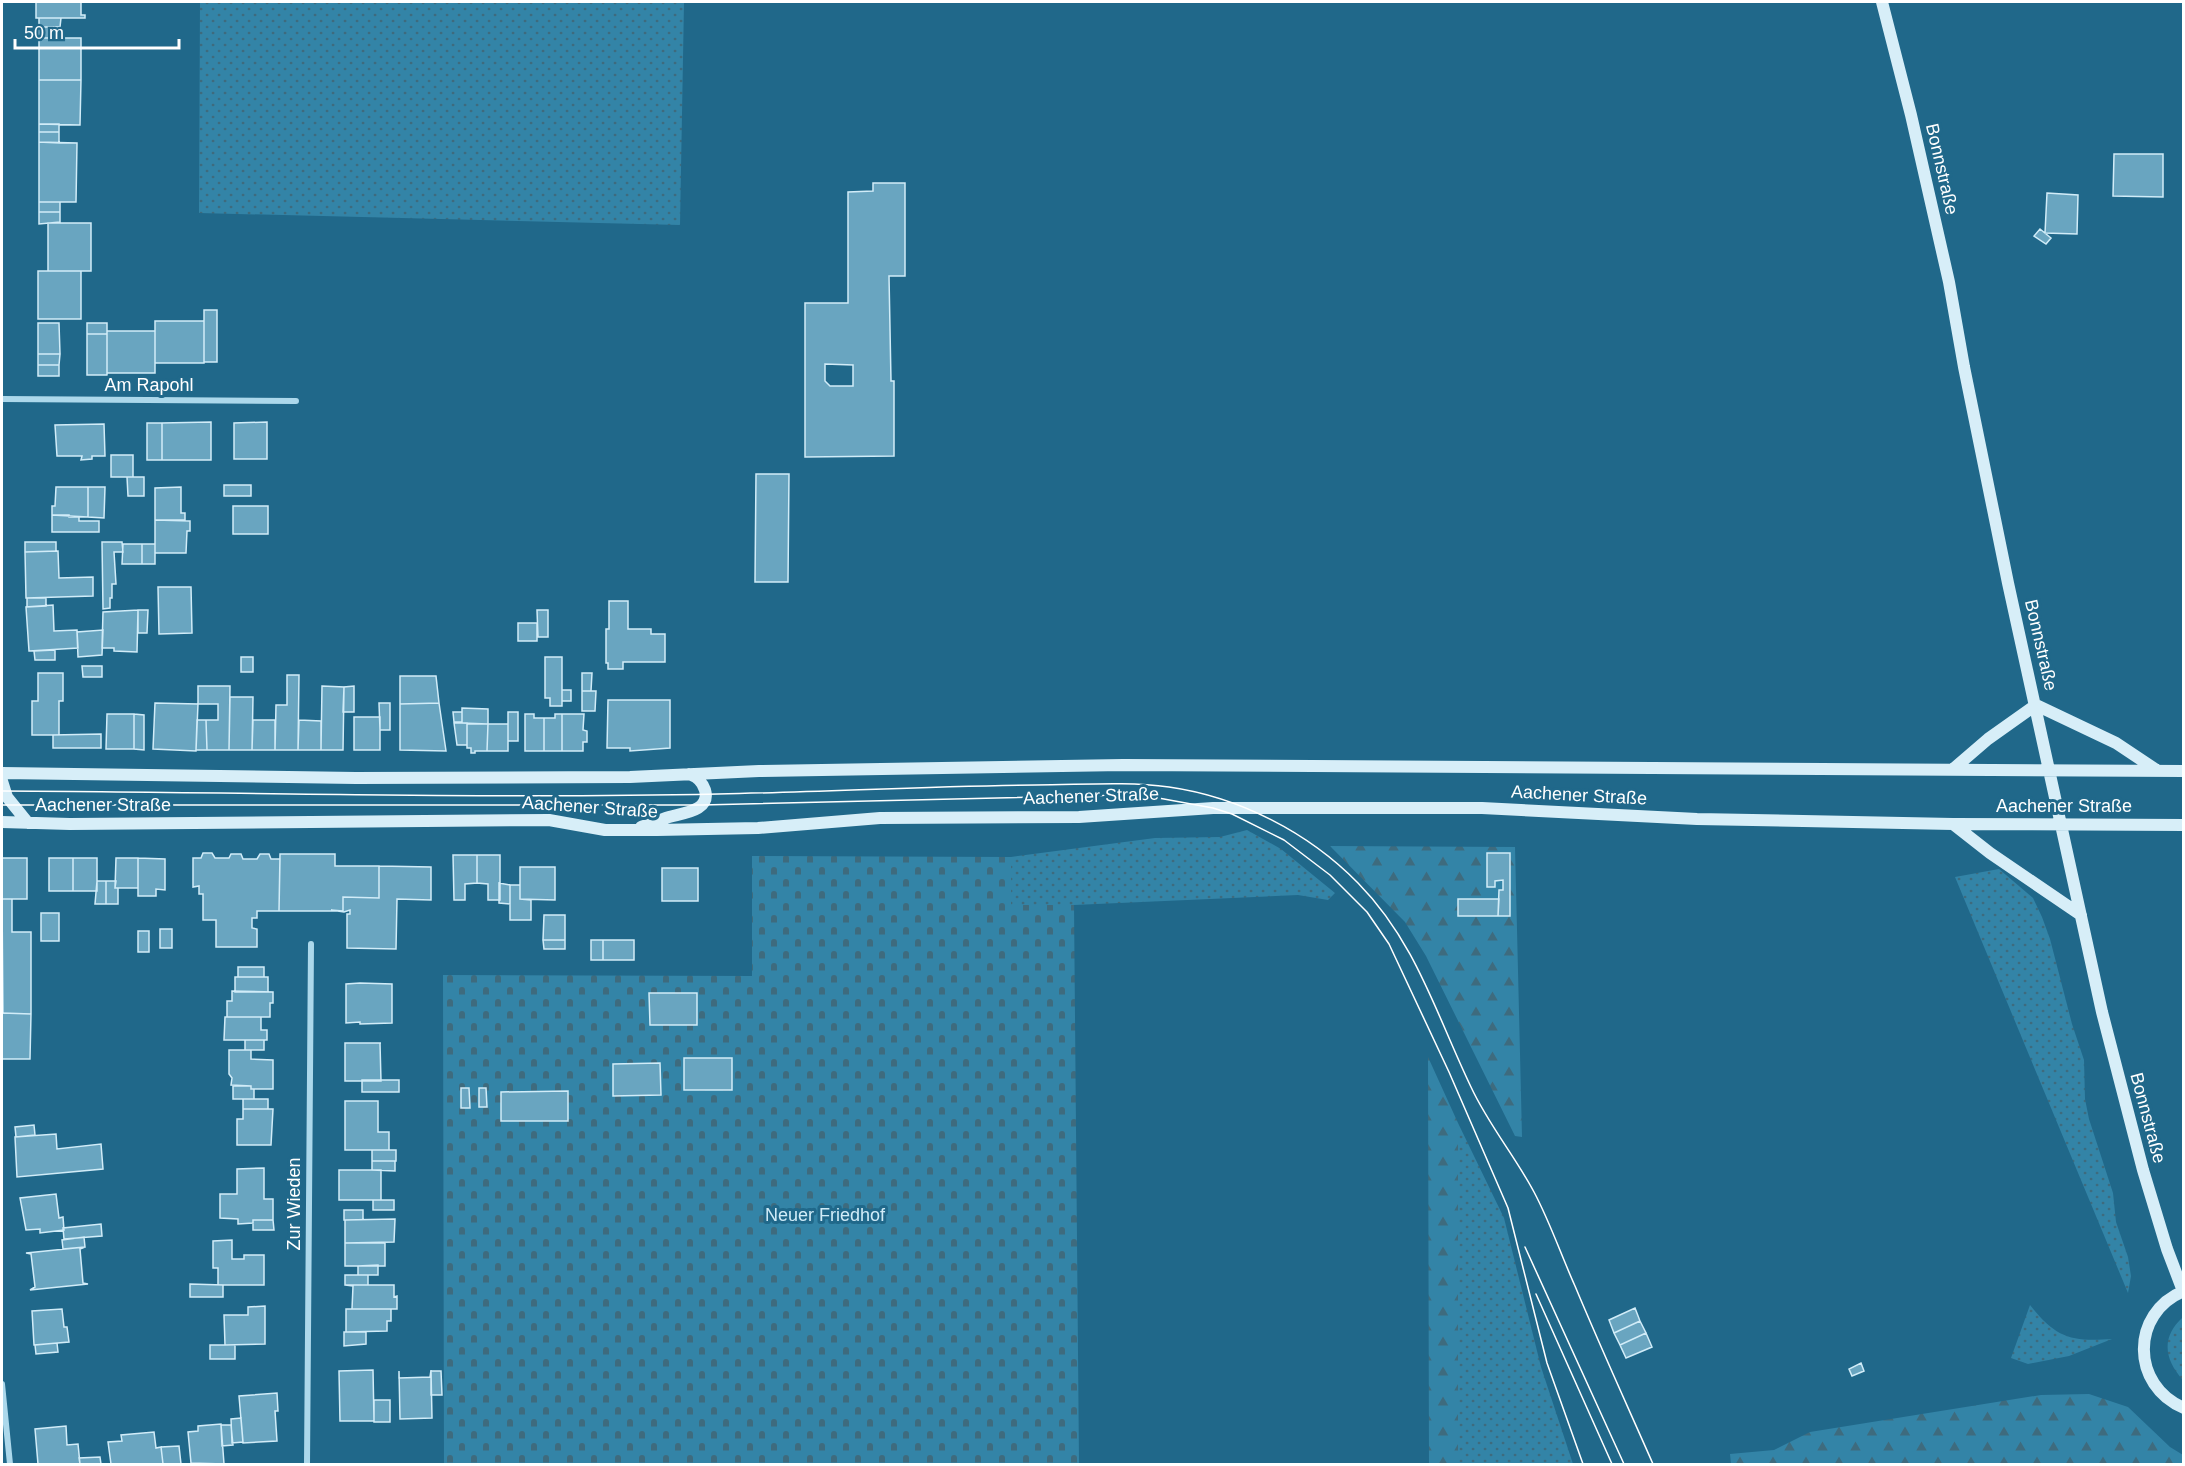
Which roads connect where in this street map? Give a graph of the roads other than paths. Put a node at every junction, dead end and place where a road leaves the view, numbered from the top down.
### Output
1 (1882, 2) edge
2 (2, 399) edge
3 (296, 401) dead end
4 (2036, 705) junction
5 (1952, 770) junction
6 (2050, 771) junction
7 (2158, 771) junction
8 (2184, 771) edge
9 (2, 773) edge
10 (687, 773) junction
11 (2, 781) edge
12 (2, 822) edge
13 (28, 823) junction
14 (1953, 824) junction
15 (2062, 824) junction
16 (2184, 825) edge
17 (632, 830) junction
18 (2081, 915) junction
19 (311, 944) dead end
20 (2183, 1291) edge
21 (2, 1384) edge
22 (2184, 1408) edge
23 (10, 1464) edge
24 (307, 1464) edge

1 - 4 main road, Bonnstraße
2 - 3 street, Am Rapohl
4 - 5 main road
4 - 6 main road, Bonnstraße
4 - 7 main road
5 - 6 main road, Aachener Straße
5 - 10 main road, Aachener Straße
6 - 7 main road, Aachener Straße
6 - 15 main road, Bonnstraße
7 - 8 main road, Aachener Straße
9 - 10 main road, Aachener Straße
10 - 17 main road
11 - 13 main road
12 - 13 main road, Aachener Straße
13 - 17 main road, Aachener Straße
14 - 15 main road, Aachener Straße
14 - 17 main road, Aachener Straße
14 - 18 main road
15 - 16 main road, Aachener Straße
15 - 18 main road, Bonnstraße
18 - 20 main road, Bonnstraße
19 - 24 street, Zur Wieden
20 - 22 main road
21 - 23 street

